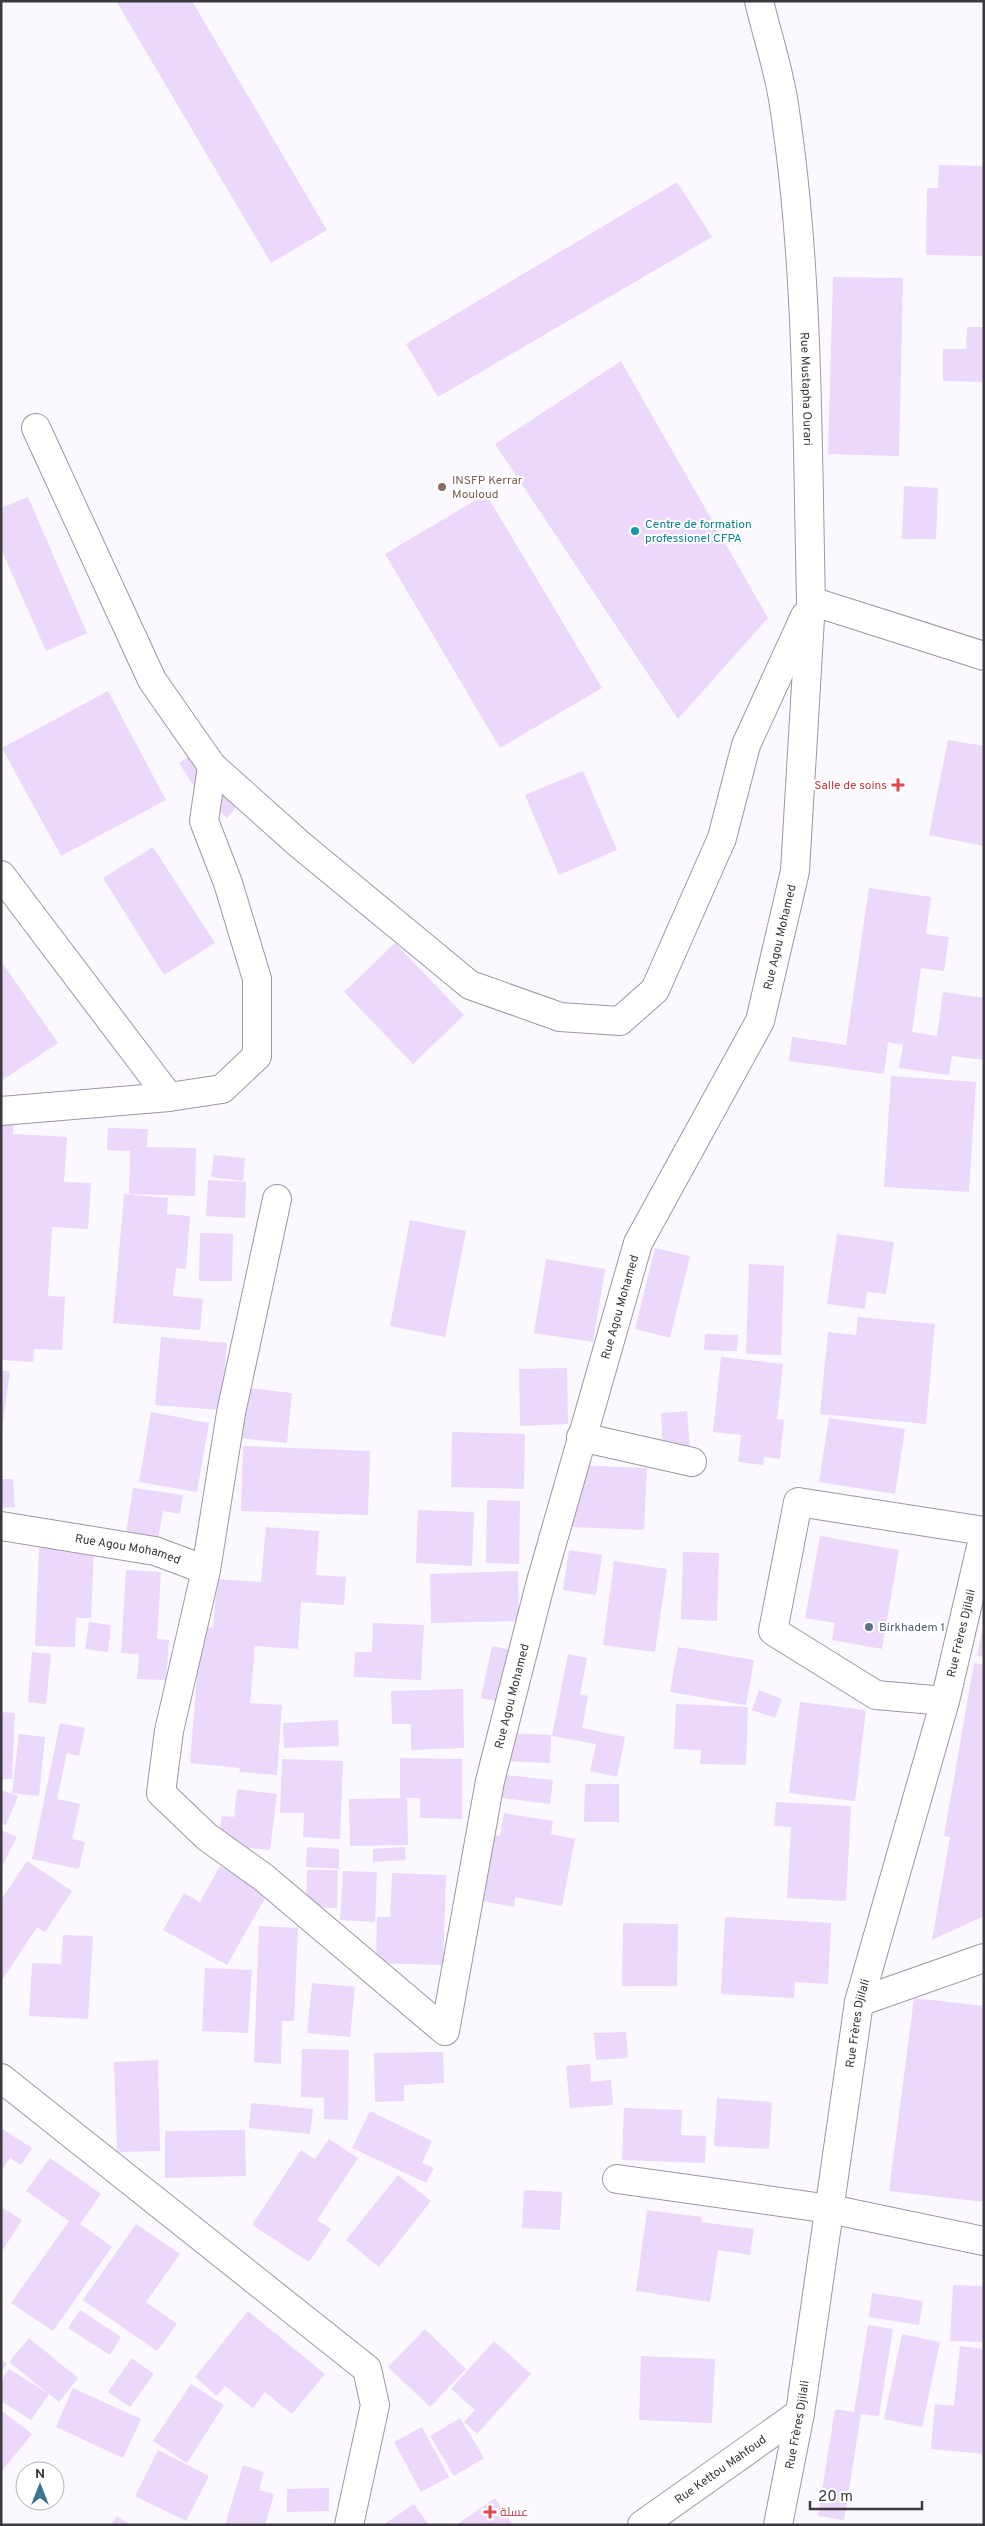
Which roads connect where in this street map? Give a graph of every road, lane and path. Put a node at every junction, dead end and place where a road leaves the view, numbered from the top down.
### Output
1 (759, 1) edge
2 (36, 428) dead end
3 (811, 601) junction
4 (984, 656) edge
5 (212, 766) junction
6 (1, 875) edge
7 (168, 1097) junction
8 (1, 1111) edge
9 (277, 1199) dead end
10 (581, 1437) junction
11 (692, 1462) dead end
12 (1, 1526) edge
13 (984, 1532) edge
14 (206, 1570) junction
15 (945, 1701) junction
16 (984, 1958) edge
17 (860, 2002) junction
18 (1, 2078) edge
19 (617, 2179) dead end
20 (830, 2209) junction
21 (984, 2241) edge
22 (800, 2413) junction
23 (349, 2525) edge
24 (642, 2525) edge
25 (778, 2525) edge

1 - 3 street, Rue Mustapha Ourari
2 - 5 street
3 - 4 street
3 - 5 street
3 - 10 street, Rue Agou Mohamed
5 - 7 street
6 - 7 street
7 - 8 street
9 - 14 street
10 - 11 street
10 - 14 street, Rue Agou Mohamed
12 - 14 street, Rue Agou Mohamed
13 - 15 street, Rue Frères Djilali
13 - 15 street
15 - 17 street, Rue Frères Djilali
16 - 17 street
17 - 20 street, Rue Frères Djilali
18 - 23 street
19 - 20 street
20 - 21 street
20 - 22 street, Rue Frères Djilali
22 - 24 street, Rue Kettou Mahfoud
22 - 25 street, Rue Frères Djilali

